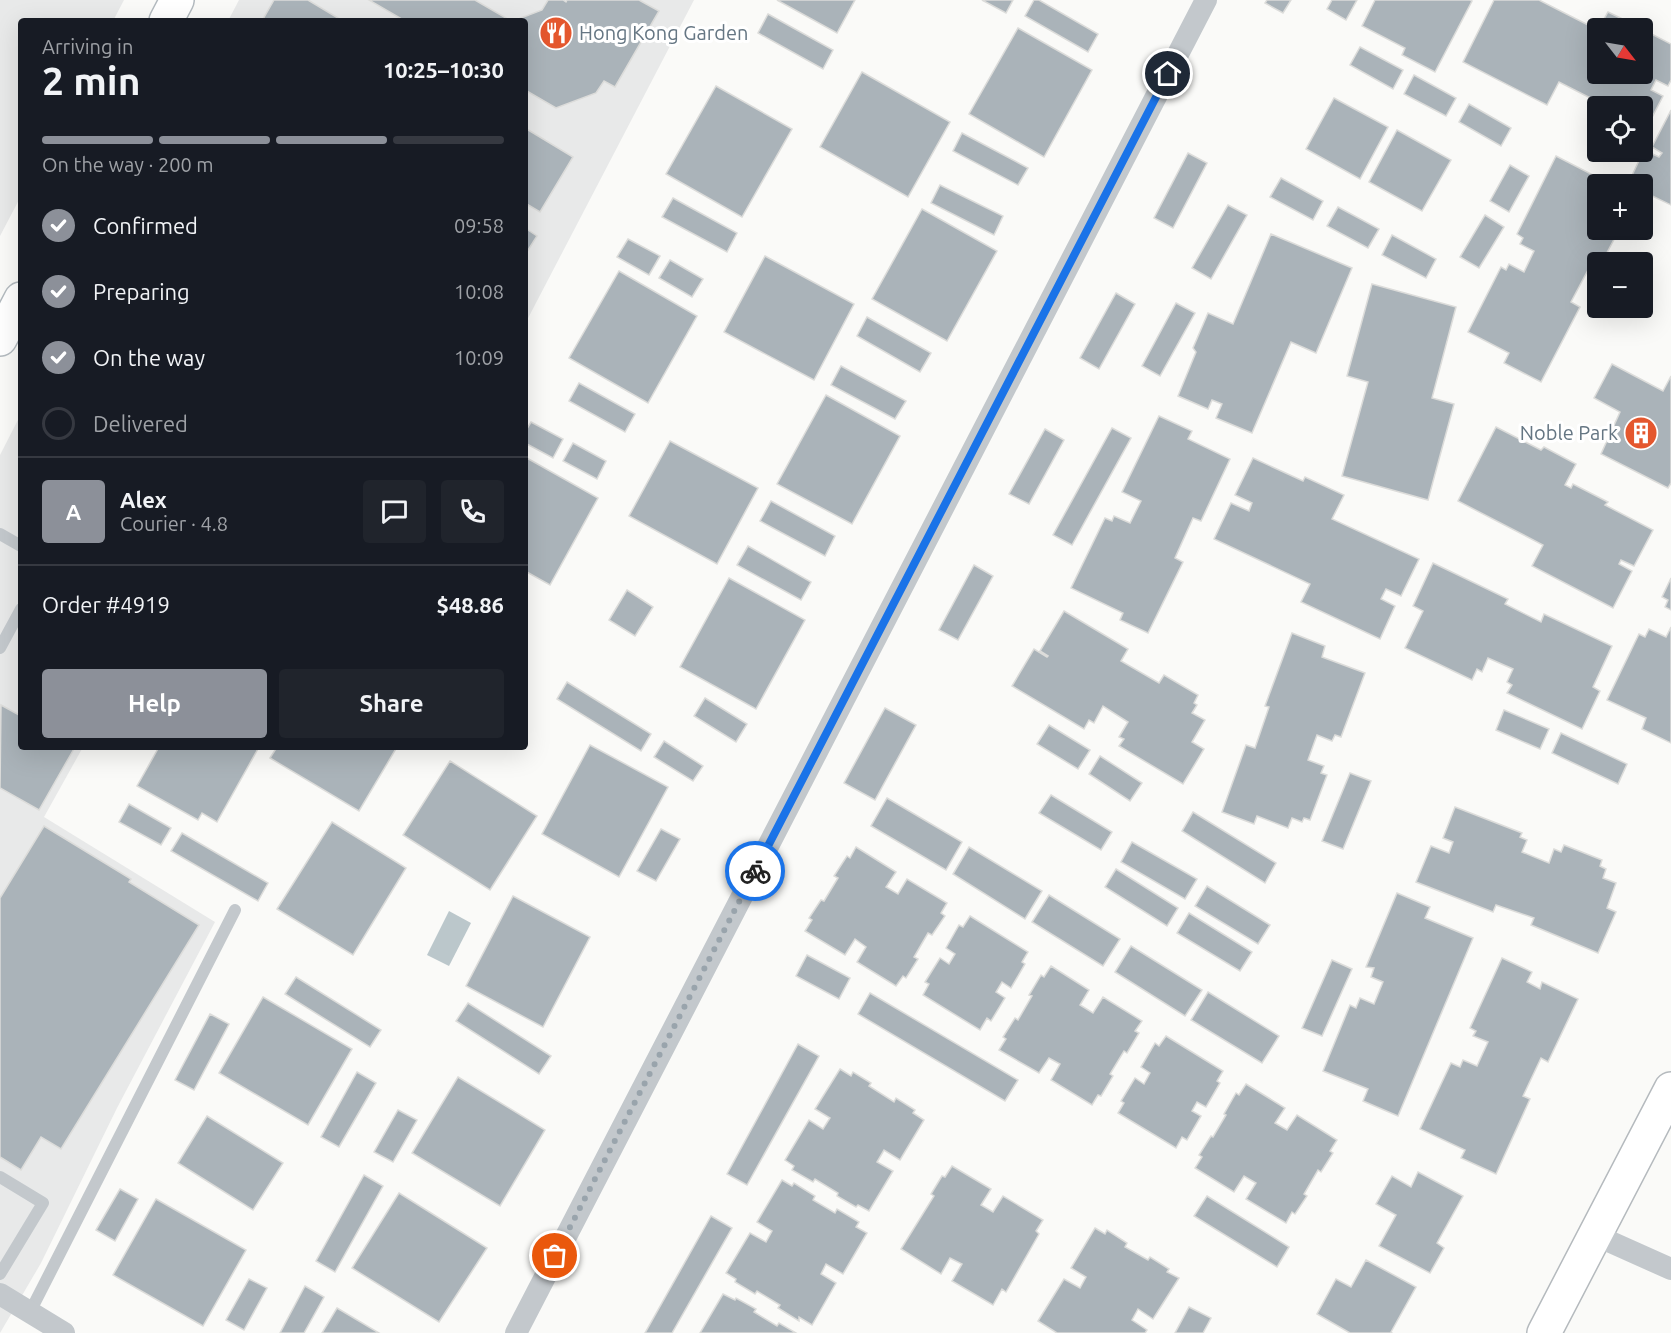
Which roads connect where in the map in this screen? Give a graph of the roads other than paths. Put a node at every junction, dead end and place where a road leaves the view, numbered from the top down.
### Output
1 (177, 0) edge
2 (1206, 0) edge
3 (168, 18) edge
4 (0, 534) edge
5 (18, 544) edge
6 (18, 614) edge
7 (2, 641) edge
8 (236, 910) dead end
9 (1671, 1089) edge
10 (0, 1177) edge
11 (1595, 1235) junction
12 (1671, 1269) edge
13 (0, 1274) edge
14 (0, 1294) edge
15 (30, 1312) junction
16 (64, 1333) edge
17 (516, 1333) edge
18 (1544, 1333) edge

1 - 3 main road
2 - 17 street
4 - 5 lane
6 - 7 lane
8 - 15 lane
9 - 11 main road
10 - 13 lane
11 - 12 street
11 - 18 main road
14 - 15 street
15 - 16 street

